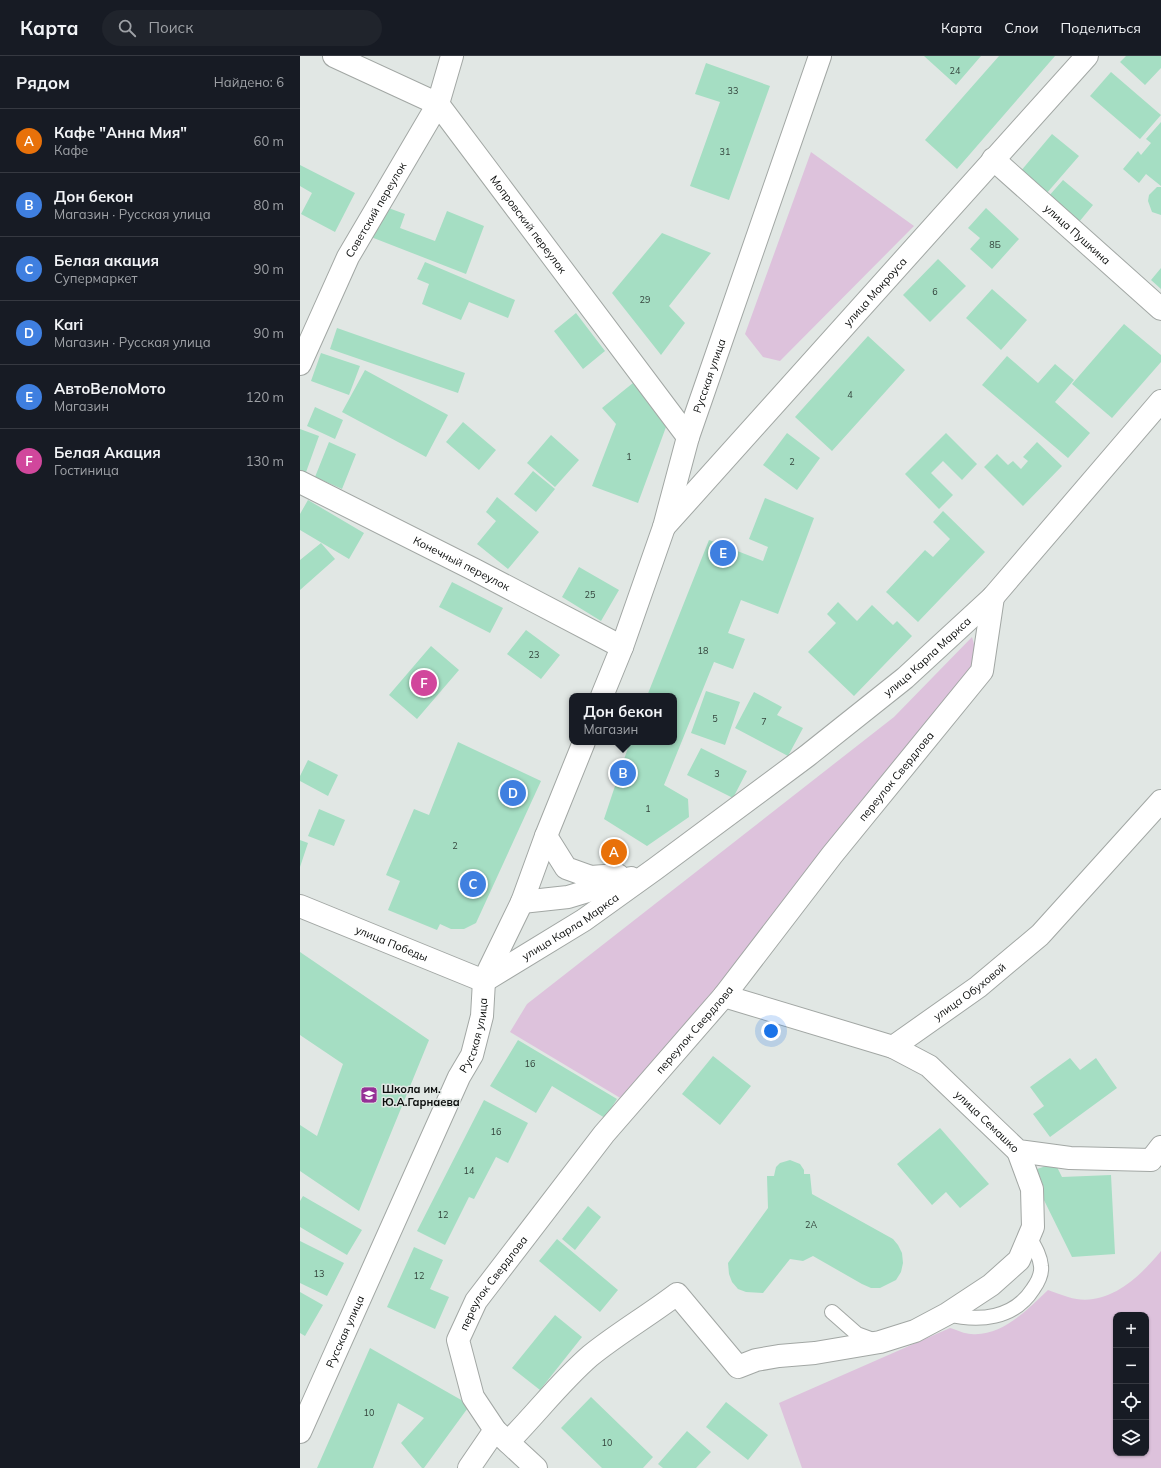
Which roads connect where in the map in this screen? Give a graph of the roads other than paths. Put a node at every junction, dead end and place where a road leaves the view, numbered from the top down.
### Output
1 (334, 56) edge
2 (452, 56) edge
3 (820, 56) edge
4 (1087, 56) edge
5 (438, 104) junction
6 (993, 160) junction
7 (1161, 309) edge
8 (300, 364) edge
9 (1161, 401) edge
10 (688, 437) junction
11 (300, 482) edge
12 (664, 527) junction
13 (993, 597) junction
14 (622, 647) junction
15 (603, 693) edge
16 (583, 745) edge
17 (1161, 801) edge
18 (546, 836) junction
19 (655, 869) junction
20 (522, 902) junction
21 (300, 906) edge
22 (484, 981) junction
23 (724, 996) junction
24 (893, 1047) junction
25 (1018, 1151) junction
26 (1158, 1157) edge
27 (1029, 1237) junction
28 (832, 1312) dead end
29 (947, 1314) junction
30 (880, 1342) junction
31 (300, 1432) edge
32 (502, 1436) junction
33 (469, 1468) edge
34 (536, 1468) edge

1 - 5 street, Мопровский переулок
2 - 5 street, Советский переулок
3 - 10 street, Русская улица
4 - 6 street, улица Мокроуса
5 - 8 street, Советский переулок
5 - 10 street, Мопровский переулок
6 - 7 street, улица Пушкина
6 - 12 street, улица Мокроуса
9 - 13 street, улица Карла Маркса
10 - 12 street, Русская улица
11 - 14 street, Конечный переулок
12 - 14 street, Русская улица
13 - 19 street, улица Карла Маркса
13 - 23 street, переулок Свердлова
14 - 15 street, Русская улица
16 - 18 street, Русская улица
17 - 24 street, улица Обуховой
18 - 19 street, улица Карла Маркса
18 - 20 street, Русская улица
19 - 20 street, улица Карла Маркса
19 - 22 street, улица Карла Маркса
20 - 22 street, Русская улица
21 - 22 street, улица Победы
22 - 31 street, Русская улица
23 - 24 street
23 - 32 street, переулок Свердлова
24 - 25 street, улица Семашко
25 - 26 street, улица Семашко
25 - 27 street
27 - 29 street
27 - 29 lane
28 - 30 lane
29 - 30 street
30 - 32 street
32 - 33 street
32 - 34 street, переулок Свердлова

